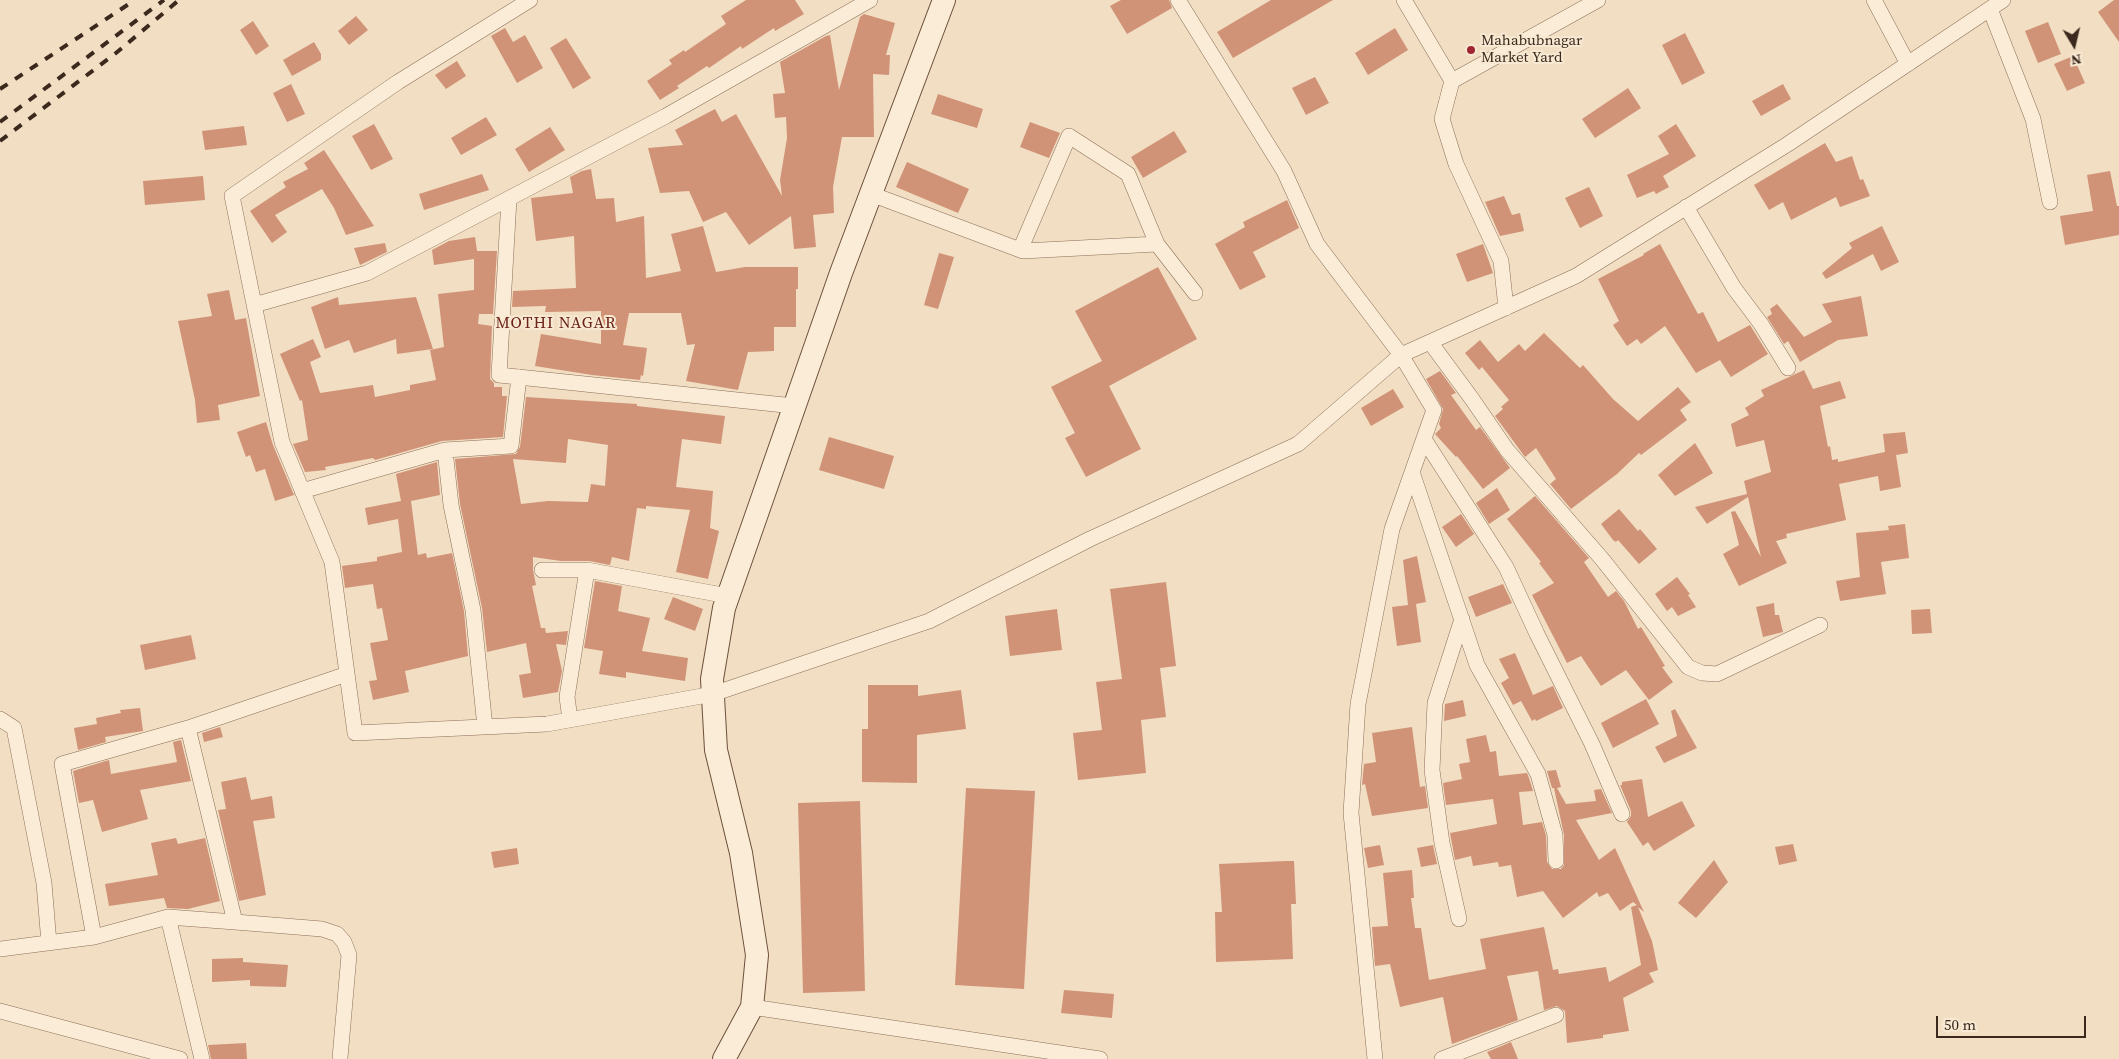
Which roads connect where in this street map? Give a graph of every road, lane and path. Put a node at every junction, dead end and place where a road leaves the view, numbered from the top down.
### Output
1 (530, 0) edge
2 (870, 0) edge
3 (944, 0) edge
4 (1178, 0) edge
5 (1404, 0) edge
6 (1598, 0) edge
7 (1874, 0) edge
8 (2003, 0) edge
9 (1990, 9) junction
10 (1908, 64) junction
11 (1452, 81) junction
12 (871, 194) junction
13 (509, 199) junction
14 (2050, 202) dead end
15 (1686, 207) junction
16 (1157, 244) junction
17 (1023, 251) junction
18 (1195, 293) dead end
19 (254, 305) junction
20 (1506, 308) junction
21 (1430, 342) junction
22 (1401, 355) junction
23 (1788, 368) dead end
24 (520, 377) junction
25 (794, 406) junction
26 (1424, 440) junction
27 (445, 450) junction
28 (1412, 472) junction
29 (302, 491) junction
30 (542, 570) dead end
31 (586, 570) junction
32 (728, 596) junction
33 (1462, 619) junction
34 (1820, 625) dead end
35 (347, 674) junction
36 (712, 694) junction
37 (0, 719) edge
38 (570, 719) junction
39 (485, 727) junction
40 (188, 728) junction
41 (1622, 814) dead end
42 (1556, 861) dead end
43 (168, 917) junction
44 (1459, 919) dead end
45 (235, 922) junction
46 (94, 937) junction
47 (49, 943) junction
48 (0, 949) edge
49 (752, 1007) junction
50 (0, 1011) edge
51 (1556, 1014) dead end
52 (340, 1058) edge
53 (180, 1059) edge
54 (202, 1059) edge
55 (724, 1059) edge
56 (1100, 1059) edge
57 (1375, 1059) edge
58 (1442, 1059) edge

1 - 19 street
2 - 13 street
3 - 12 main road
4 - 22 street
5 - 11 street
6 - 11 street
7 - 10 street
8 - 9 street
9 - 10 street
9 - 14 street
10 - 15 street
11 - 20 street
12 - 17 street
12 - 25 main road
13 - 19 street
13 - 24 street
15 - 20 street
15 - 23 street
16 - 17 street
16 - 17 street
16 - 18 street
19 - 29 street
20 - 21 street
21 - 22 street
21 - 34 street
22 - 26 street
22 - 36 street
24 - 25 street
24 - 27 street
25 - 32 main road
26 - 28 street
26 - 41 street
27 - 29 street
27 - 39 street
28 - 33 street
28 - 57 street
29 - 35 street
30 - 31 street
31 - 32 street
31 - 38 street
32 - 36 main road
33 - 42 street
33 - 44 street
35 - 39 street
35 - 40 street
36 - 38 street
36 - 49 main road
37 - 47 street
38 - 39 street
40 - 45 street
40 - 46 street
43 - 45 street
43 - 46 street
43 - 54 street
45 - 52 street
46 - 47 street
47 - 48 street
49 - 55 main road
49 - 56 street
50 - 53 street
51 - 58 street

